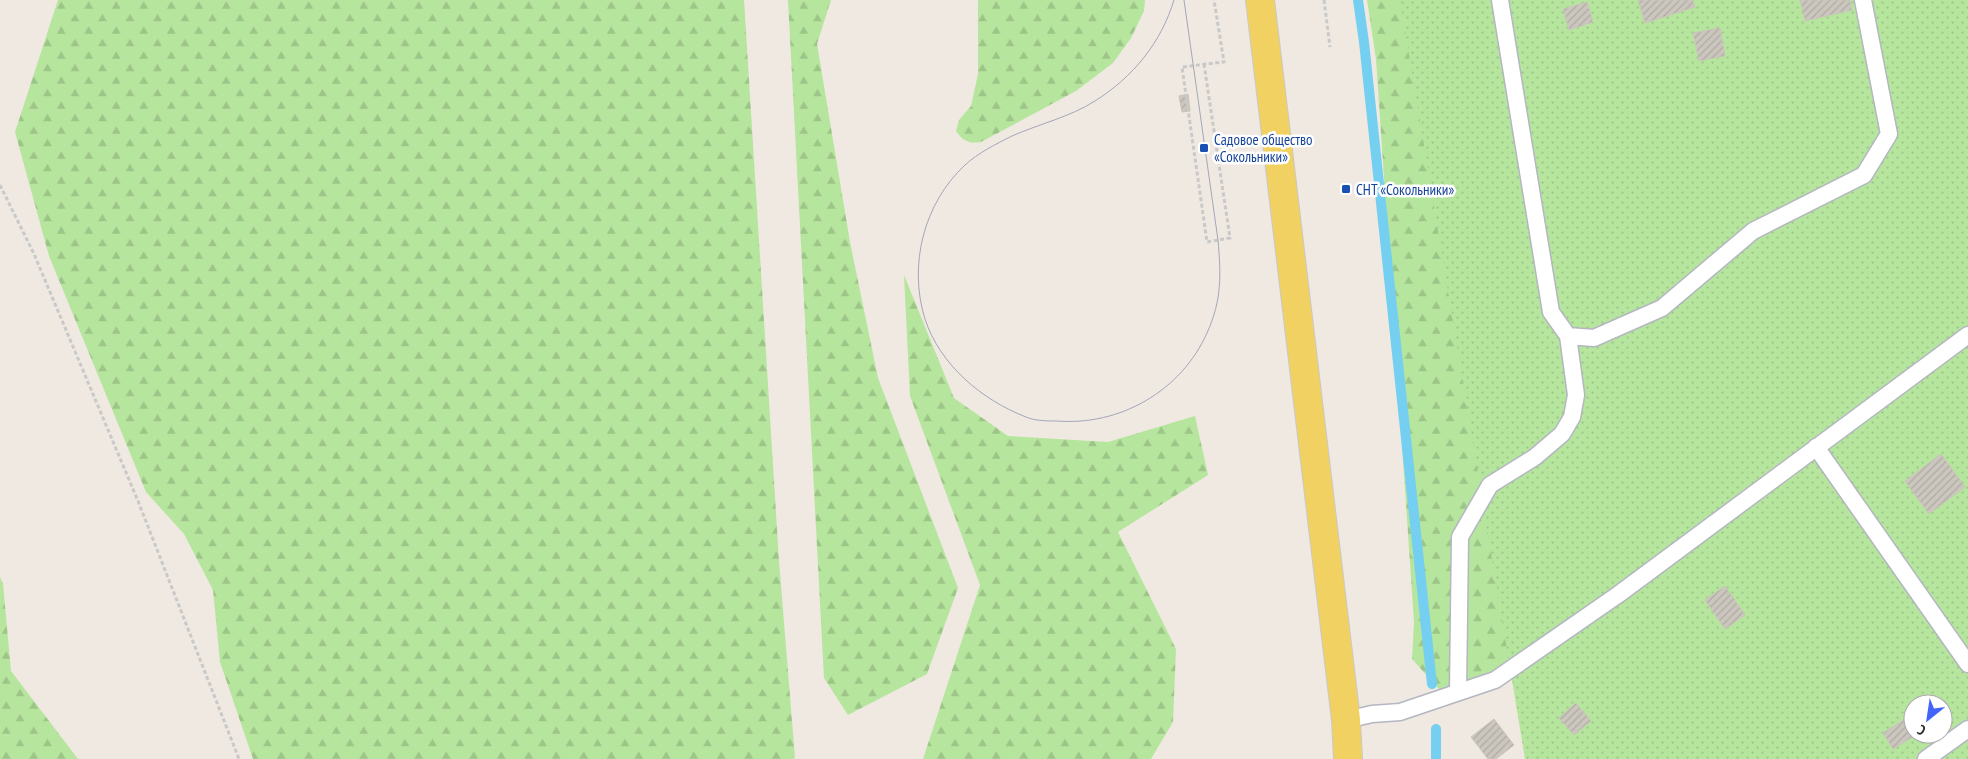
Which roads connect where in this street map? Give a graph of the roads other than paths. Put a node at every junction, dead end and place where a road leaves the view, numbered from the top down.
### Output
1 (1260, 0) edge
2 (1500, 0) edge
3 (1863, 0) edge
4 (1968, 334) edge
5 (1568, 336) junction
6 (1816, 447) junction
7 (1968, 664) edge
8 (1458, 692) junction
9 (1346, 720) junction
10 (1968, 729) edge
11 (1343, 755) edge
12 (1926, 759) edge

1 - 9 main road
2 - 5 lane
3 - 5 lane
4 - 6 lane
5 - 8 lane
6 - 7 lane
6 - 8 lane
8 - 9 lane
9 - 11 main road
10 - 12 lane

